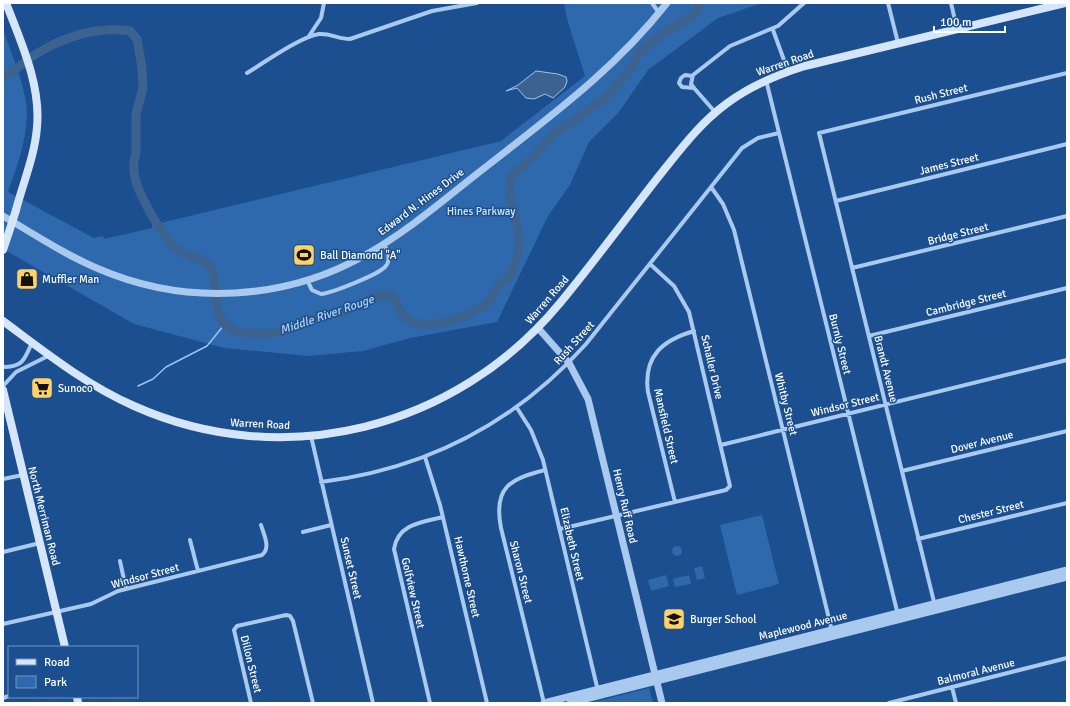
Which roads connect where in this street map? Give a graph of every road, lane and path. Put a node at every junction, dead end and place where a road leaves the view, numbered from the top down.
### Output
1 (6, 3) edge
2 (324, 3) edge
3 (477, 3) edge
4 (652, 3) edge
5 (667, 3) edge
6 (804, 3) edge
7 (888, 3) edge
8 (951, 3) edge
9 (1066, 3) edge
10 (659, 13) junction
11 (957, 29) junction
12 (773, 30) junction
13 (308, 37) junction
14 (898, 44) junction
15 (788, 71) junction
16 (247, 73) dead end
17 (1067, 73) edge
18 (692, 76) junction
19 (766, 80) junction
20 (694, 88) junction
21 (715, 112) junction
22 (779, 132) junction
23 (819, 133) joint
24 (1067, 144) edge
25 (711, 187) junction
26 (836, 201) junction
27 (3, 216) edge
28 (1067, 216) edge
29 (384, 244) junction
30 (3, 250) edge
31 (650, 264) junction
32 (852, 268) junction
33 (307, 280) junction
34 (1067, 288) edge
35 (3, 321) edge
36 (538, 328) junction
37 (694, 331) junction
38 (869, 336) junction
39 (32, 343) junction
40 (48, 356) junction
41 (1067, 360) edge
42 (569, 363) junction
43 (3, 367) edge
44 (3, 386) edge
45 (3, 390) edge
46 (885, 404) junction
47 (5, 405) edge
48 (517, 408) junction
49 (847, 413) junction
50 (783, 430) junction
51 (1067, 431) edge
52 (311, 436) junction
53 (721, 445) junction
54 (425, 457) junction
55 (545, 470) junction
56 (902, 471) junction
57 (23, 475) junction
58 (3, 479) edge
59 (321, 482) junction
60 (675, 502) junction
61 (1067, 503) edge
62 (616, 516) junction
63 (443, 517) junction
64 (261, 525) dead end
65 (331, 525) junction
66 (560, 529) junction
67 (303, 532) dead end
68 (918, 539) junction
69 (190, 540) dead end
70 (40, 543) junction
71 (3, 552) edge
72 (120, 561) dead end
73 (1067, 570) edge
74 (198, 571) junction
75 (1067, 577) edge
76 (1027, 583) junction
77 (126, 589) junction
78 (935, 607) junction
79 (56, 612) junction
80 (898, 616) junction
81 (3, 624) edge
82 (832, 633) junction
83 (65, 646) edge
84 (1067, 658) edge
85 (656, 678) junction
86 (952, 687) junction
87 (598, 692) junction
88 (251, 703) edge
89 (313, 703) edge
90 (373, 703) edge
91 (430, 703) edge
92 (487, 703) edge
93 (544, 703) edge
94 (570, 703) edge
95 (662, 703) edge
96 (889, 703) edge
97 (956, 703) edge

1 - 30 main road, bridge
2 - 13 street
3 - 13 street
4 - 10 street
5 - 10 street, Edward N. Hines Drive
6 - 12 street
7 - 14 street
8 - 11 street
9 - 11 main road, Warren Road
10 - 29 street, Edward N. Hines Drive
11 - 14 main road, Warren Road
12 - 15 street
12 - 18 street
13 - 16 street
14 - 15 main road, Warren Road
15 - 19 main road, Warren Road
17 - 23 street, Rush Street
18 - 20 street
18 - 20 street
19 - 21 main road, Warren Road
19 - 22 street, Burnly Street
20 - 21 street
21 - 36 main road, Warren Road
22 - 25 street, Rush Street
22 - 49 street, Burnly Street
23 - 26 street, Brandt Avenue
24 - 26 street, James Street
25 - 31 street, Rush Street
25 - 50 street, Whitby Street
26 - 32 street, Brandt Avenue
27 - 33 street, Edward N. Hines Drive
28 - 32 street, Bridge Street
29 - 33 street, Edward N. Hines Drive
29 - 33 street
31 - 37 street, Schaller Drive
31 - 42 street, Rush Street
32 - 38 street, Brandt Avenue
34 - 38 street, Cambridge Street
35 - 39 main road, Warren Road
36 - 42 street, Henry Ruff Road
36 - 52 main road, Warren Road
37 - 53 street, Schaller Drive
37 - 60 street, Mansfield Street
38 - 46 street, Brandt Avenue
39 - 40 main road, Warren Road
39 - 43 street
40 - 44 street
40 - 52 main road, Warren Road
41 - 46 street, Windsor Street
42 - 48 street, Rush Street
42 - 62 street, Henry Ruff Road
45 - 47 main road, North Merriman Road
46 - 49 street, Windsor Street
46 - 56 street, Brandt Avenue
47 - 57 main road, North Merriman Road
48 - 54 street, Rush Street
48 - 55 street, Elizabeth Street
49 - 50 street, Windsor Street
49 - 80 street, Burnly Street
50 - 53 street, Windsor Street
50 - 82 street, Whitby Street
51 - 56 street, Dover Avenue
52 - 59 street, Sunset Street
53 - 60 street, Schaller Drive
54 - 59 street, Rush Street
54 - 63 street, Hawthorne Street
55 - 66 street, Elizabeth Street
55 - 93 street, Sharon Street
56 - 68 street, Brandt Avenue
57 - 58 street
57 - 70 main road, North Merriman Road
59 - 65 street, Sunset Street
60 - 62 street
61 - 68 street, Chester Street
62 - 66 street
62 - 85 street, Henry Ruff Road
63 - 91 street, Golfview Street
63 - 92 street, Hawthorne Street
64 - 74 street, Windsor Street
65 - 67 street
65 - 90 street, Sunset Street
66 - 87 street, Elizabeth Street
68 - 78 street, Brandt Avenue
69 - 74 street
70 - 71 street
70 - 79 main road, North Merriman Road
72 - 77 street
73 - 76 street, Maplewood Avenue
74 - 77 street, Windsor Street
75 - 76 street, Maplewood Avenue
76 - 78 street, Maplewood Avenue
77 - 79 street, Windsor Street
78 - 80 street, Maplewood Avenue
79 - 81 street, Windsor Street
79 - 83 main road, North Merriman Road
80 - 82 street, Maplewood Avenue
82 - 85 street, Maplewood Avenue
84 - 86 street, Balmoral Avenue
85 - 87 street, Maplewood Avenue
85 - 95 street, Henry Ruff Road
86 - 96 street, Balmoral Avenue
86 - 97 street
87 - 93 street, Maplewood Avenue
87 - 94 street, Maplewood Avenue
88 - 89 street, Dillon Street

